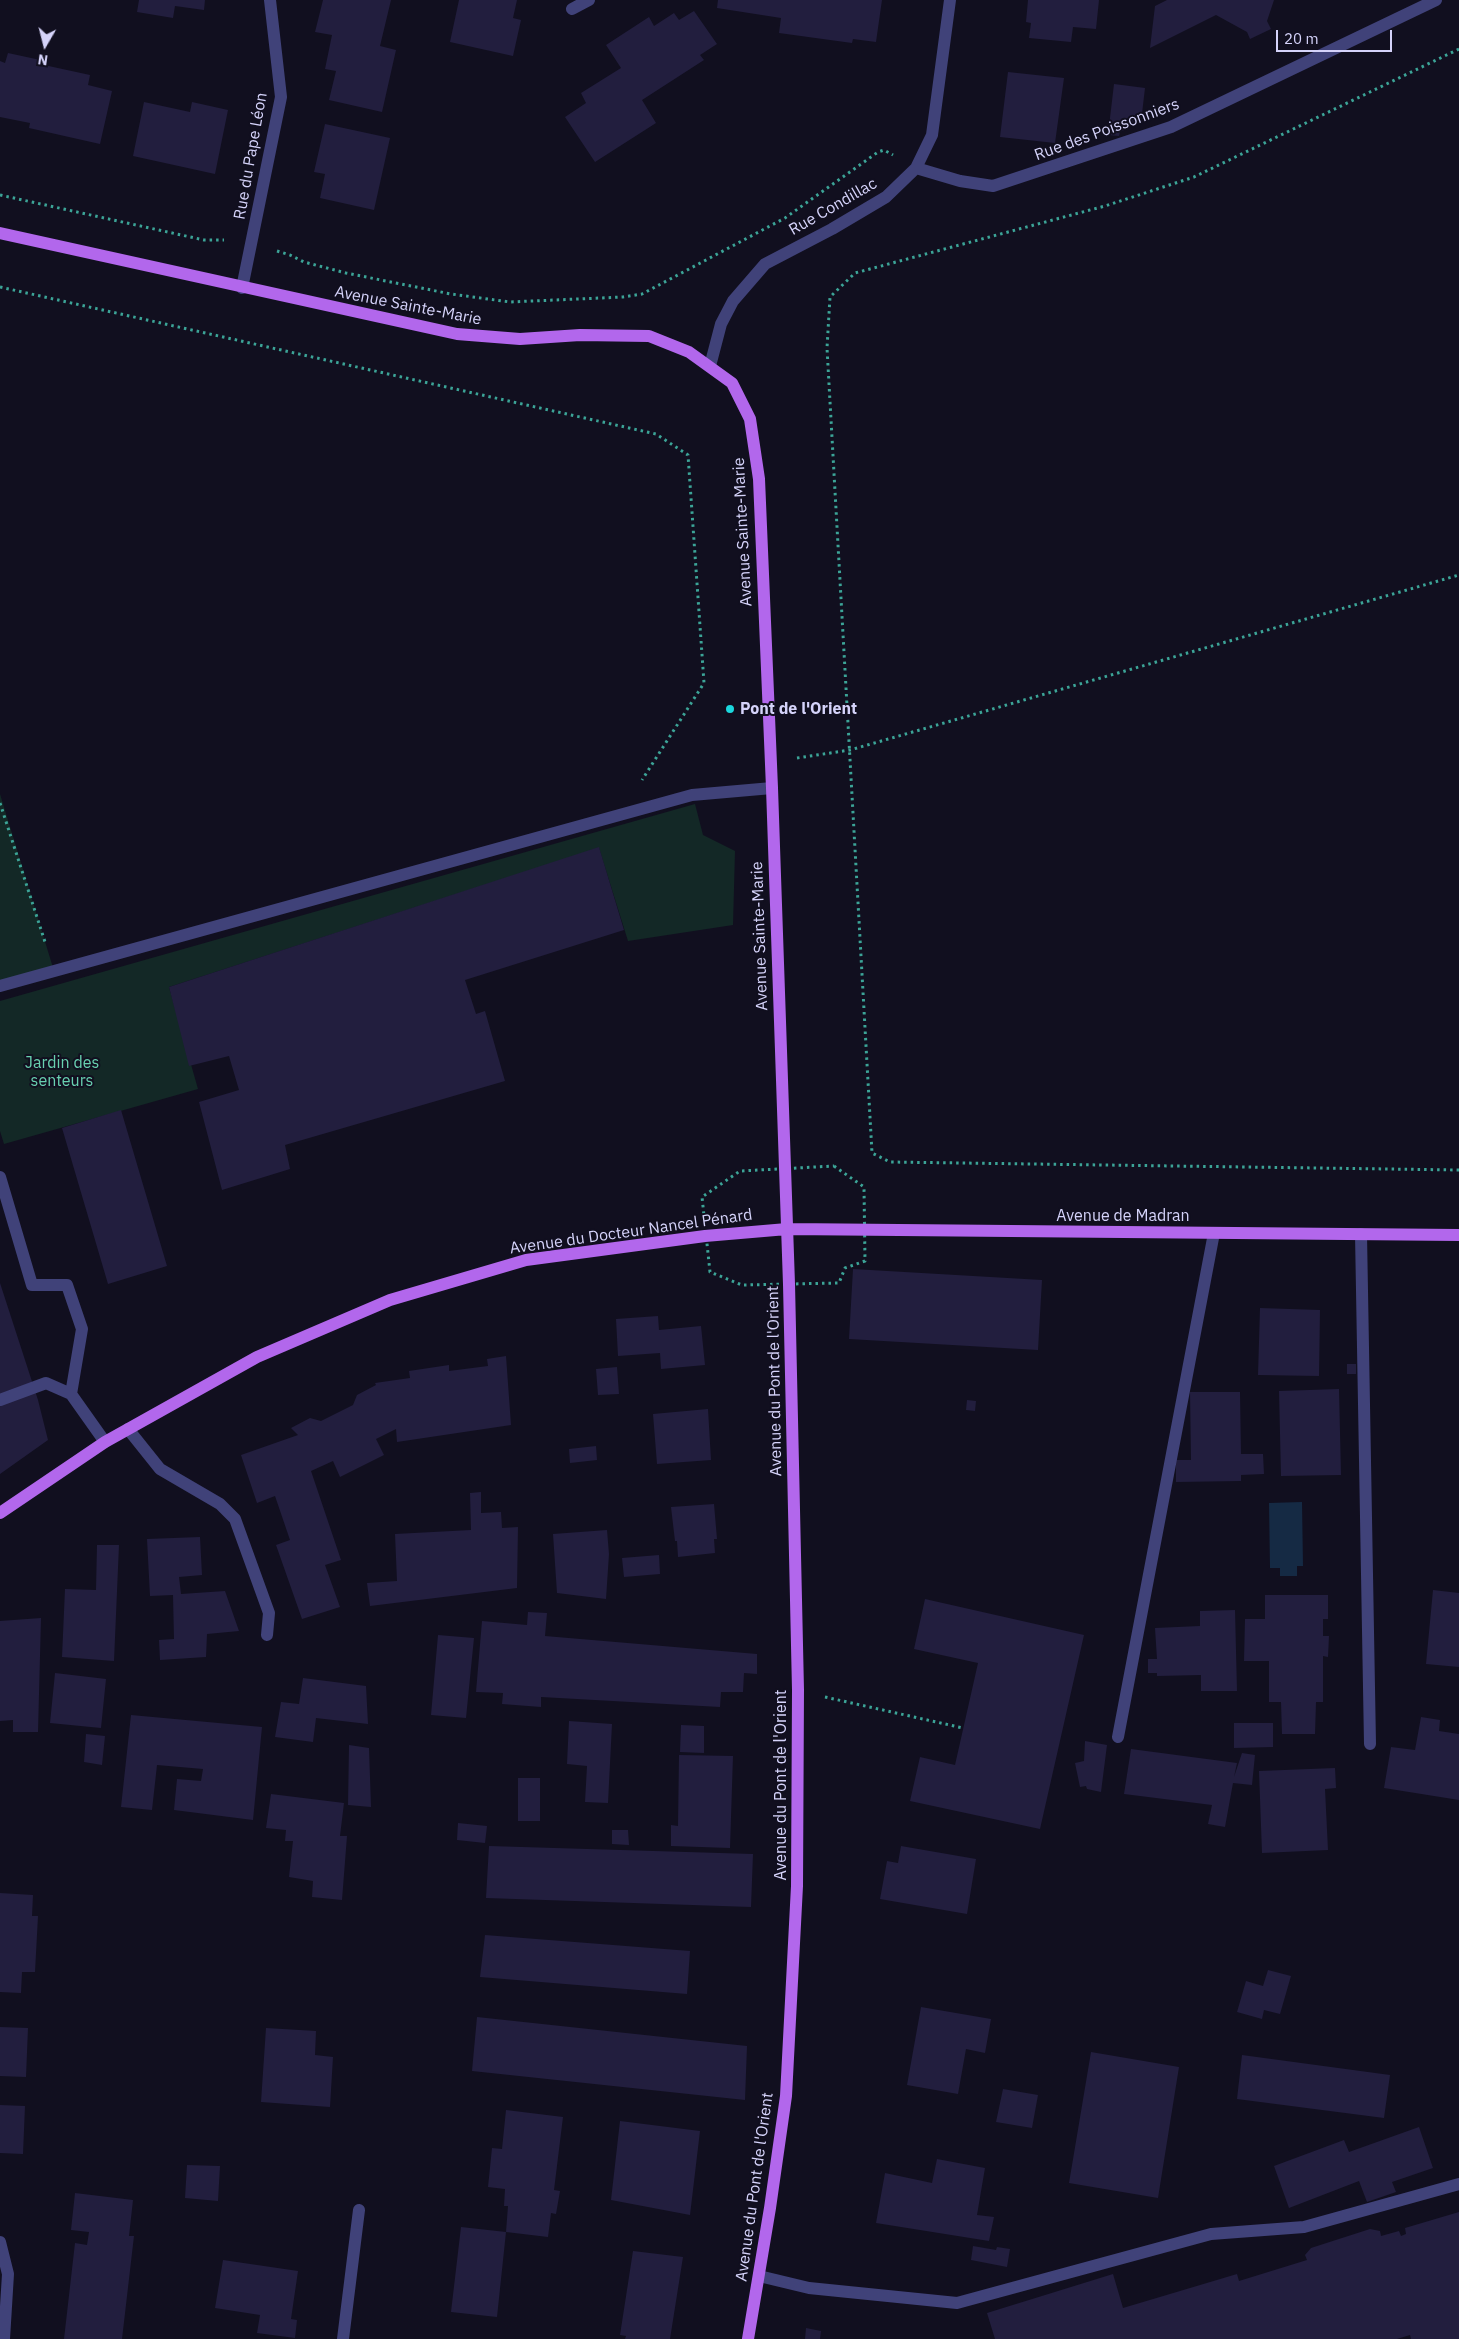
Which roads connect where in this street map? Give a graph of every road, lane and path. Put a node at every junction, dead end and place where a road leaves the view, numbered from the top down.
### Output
1 (270, 0) edge
2 (589, 0) edge
3 (950, 0) edge
4 (1436, 0) edge
5 (572, 8) dead end
6 (1459, 49) edge
7 (916, 168) junction
8 (0, 195) edge
9 (0, 233) edge
10 (251, 245) junction
11 (0, 287) edge
12 (242, 288) junction
13 (710, 366) junction
14 (1459, 575) edge
15 (850, 750) junction
16 (770, 762) junction
17 (772, 788) junction
18 (0, 803) edge
19 (620, 814) junction
20 (54, 970) junction
21 (0, 986) edge
22 (1459, 1170) edge
23 (0, 1177) edge
24 (787, 1229) junction
25 (1214, 1233) junction
26 (1361, 1234) junction
27 (1459, 1235) edge
28 (72, 1394) junction
29 (0, 1400) edge
30 (128, 1429) junction
31 (105, 1442) junction
32 (0, 1514) edge
33 (267, 1635) dead end
34 (798, 1690) junction
35 (963, 1728) dead end
36 (1118, 1737) dead end
37 (1370, 1744) dead end
38 (1459, 2184) edge
39 (358, 2210) dead end
40 (0, 2242) edge
41 (759, 2276) junction
42 (4, 2339) edge
43 (343, 2339) edge
44 (748, 2339) edge

1 - 10 street, Rue du Pape Léon
2 - 5 street
3 - 7 street, Rue Condillac
4 - 7 street, Rue des Poissonniers
6 - 15 path
7 - 10 path
7 - 13 street, Rue Condillac
8 - 10 path
9 - 12 main road, Avenue Sainte-Marie
10 - 12 street, Rue du Pape Léon
11 - 19 path
12 - 13 main road, Avenue Sainte-Marie
13 - 16 main road, Avenue Sainte-Marie
14 - 15 path
15 - 16 path
15 - 22 path
16 - 17 main road, Avenue Sainte-Marie
17 - 19 street
17 - 24 main road, Avenue Sainte-Marie
18 - 20 path
19 - 20 street
20 - 21 street
23 - 28 street
24 - 25 main road, Avenue de Madran
24 - 30 main road, Avenue du Docteur Nancel Pénard
24 - 34 main road, Avenue du Pont de l'Orient
25 - 26 main road, Avenue de Madran
25 - 36 street
26 - 27 main road, Avenue de Madran
26 - 37 street
28 - 29 street
28 - 31 street
30 - 31 main road, Avenue du Docteur Nancel Pénard
30 - 33 street
31 - 32 main road, Avenue du Docteur Nancel Pénard
34 - 35 path
34 - 41 main road, Avenue du Pont de l'Orient
38 - 41 street
39 - 43 street
40 - 42 street
41 - 44 main road, Avenue du Pont de l'Orient

